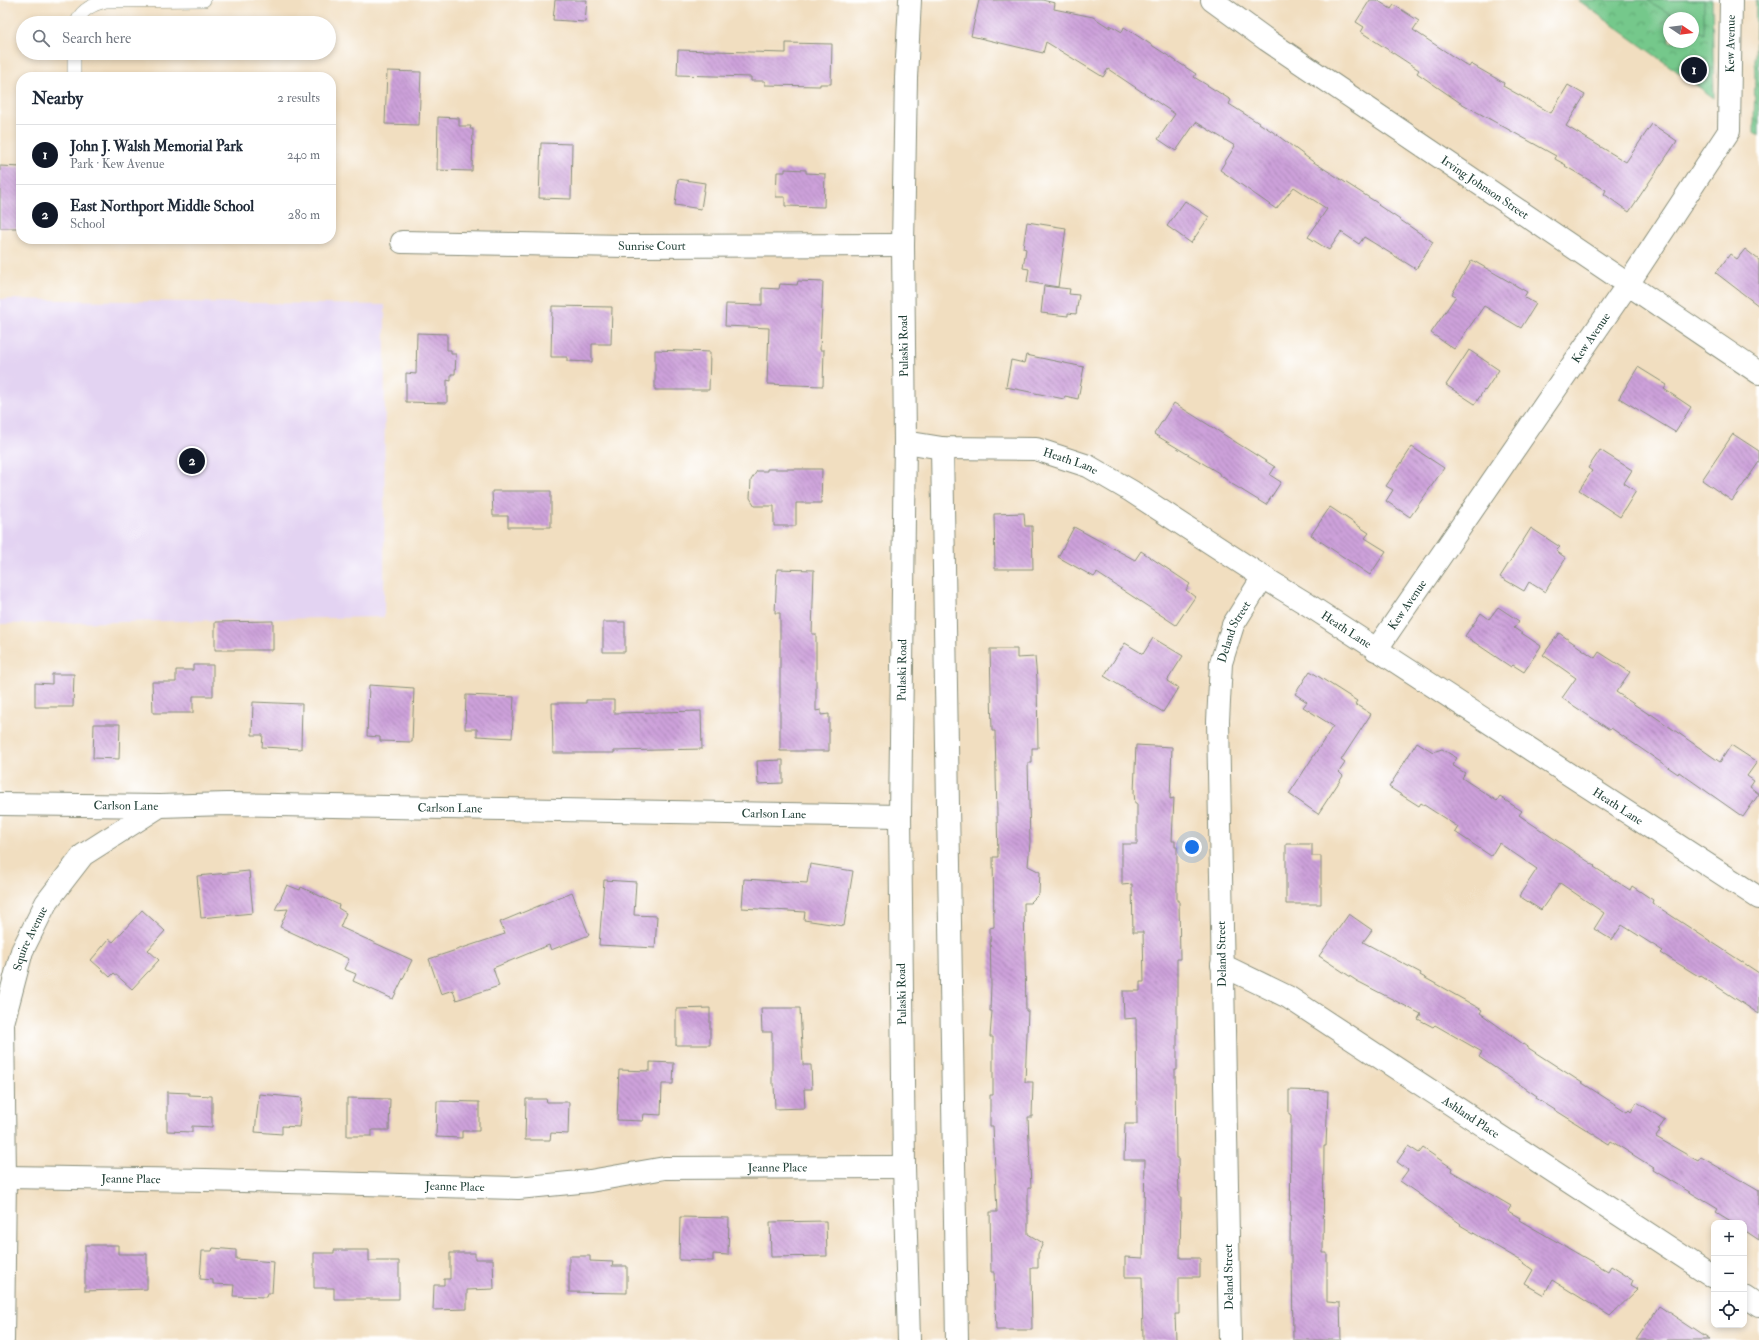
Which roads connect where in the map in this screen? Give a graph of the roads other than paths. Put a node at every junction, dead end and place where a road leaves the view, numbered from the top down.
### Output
1 (204, 0) edge
2 (910, 0) edge
3 (1212, 0) edge
4 (1731, 0) edge
5 (79, 16) edge
6 (74, 60) edge
7 (74, 72) edge
8 (402, 242) dead end
9 (903, 245) junction
10 (1628, 284) junction
11 (1759, 373) edge
12 (905, 442) junction
13 (942, 448) junction
14 (1263, 577) junction
15 (1376, 650) junction
16 (0, 804) edge
17 (160, 806) junction
18 (900, 816) junction
19 (1759, 898) edge
20 (1222, 965) junction
21 (904, 1167) junction
22 (5, 1177) junction
23 (1711, 1275) edge
24 (1747, 1298) edge
25 (1759, 1306) edge
26 (3, 1340) edge
27 (909, 1340) edge
28 (956, 1340) edge
29 (1230, 1340) edge

1 - 5 lane
2 - 9 street, Pulaski Road
3 - 10 street, Irving Johnson Street
4 - 10 street, Kew Avenue
6 - 7 lane
8 - 9 street, Sunrise Court
9 - 12 street, Pulaski Road
10 - 11 street, Irving Johnson Street
10 - 15 street, Kew Avenue
12 - 13 street, Heath Lane
12 - 18 street, Pulaski Road
13 - 14 street, Heath Lane
13 - 28 street
14 - 15 street, Heath Lane
14 - 20 street, Deland Street
15 - 19 street, Heath Lane
16 - 17 street, Carlson Lane
17 - 18 street, Carlson Lane
17 - 22 street, Squire Avenue
18 - 21 street, Pulaski Road
20 - 23 street, Ashland Place
20 - 29 street, Deland Street
21 - 22 street, Jeanne Place
21 - 27 street, Pulaski Road
22 - 26 street, Squire Avenue
24 - 25 street

